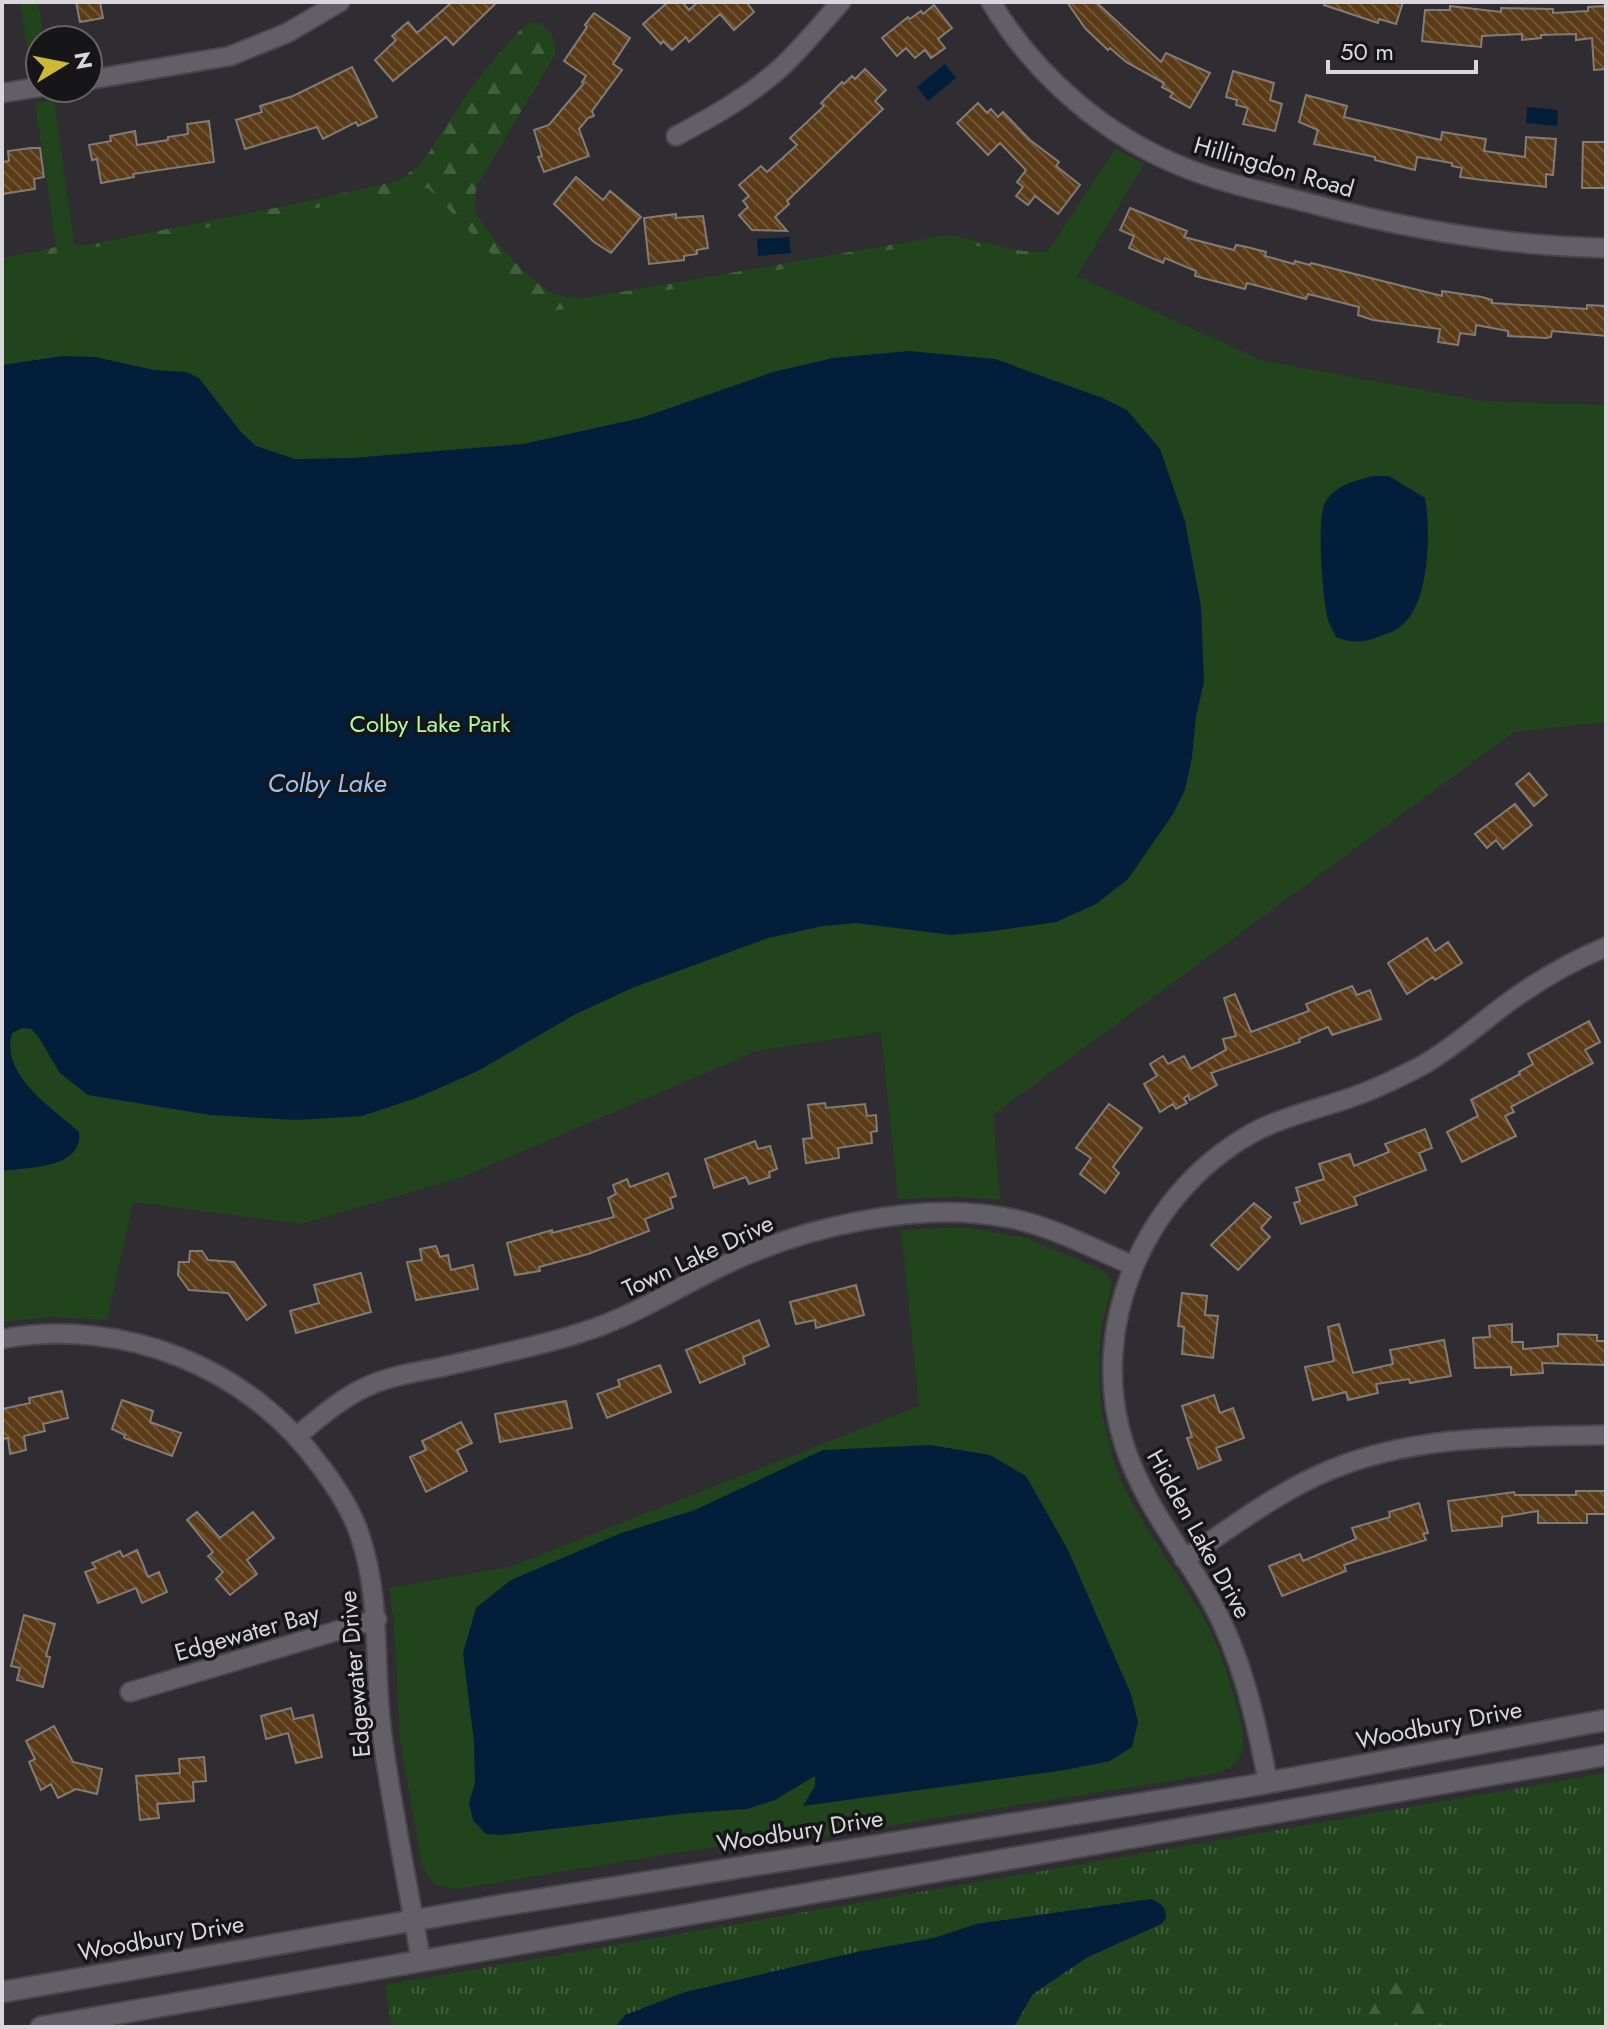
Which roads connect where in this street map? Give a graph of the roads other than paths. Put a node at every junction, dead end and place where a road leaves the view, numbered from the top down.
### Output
1 (340, 2) edge
2 (841, 2) edge
3 (991, 2) edge
4 (104, 77) edge
5 (24, 90) edge
6 (2, 93) edge
7 (676, 136) dead end
8 (1606, 248) edge
9 (1606, 947) edge
10 (1134, 1266) junction
11 (2, 1339) edge
12 (1606, 1435) edge
13 (297, 1436) junction
14 (1184, 1559) junction
15 (377, 1619) junction
16 (130, 1692) dead end
17 (1606, 1720) edge
18 (1606, 1755) edge
19 (1268, 1783) junction
20 (414, 1920) junction
21 (421, 1961) junction
22 (2, 1992) edge
23 (41, 2027) edge

1 - 4 street
2 - 7 street
3 - 8 street, Hillingdon Road
5 - 6 street
9 - 10 street, Hidden Lake Drive
10 - 13 street, Town Lake Drive
10 - 14 street, Hidden Lake Drive
11 - 13 street, Edgewater Drive
12 - 14 street
13 - 15 street, Edgewater Drive
14 - 19 street, Hidden Lake Drive
15 - 16 street, Edgewater Bay
15 - 20 street, Edgewater Drive
17 - 19 main road, Woodbury Drive
18 - 21 main road
19 - 20 main road, Woodbury Drive
20 - 21 street, Edgewater Drive
20 - 22 main road, Woodbury Drive
21 - 23 main road

